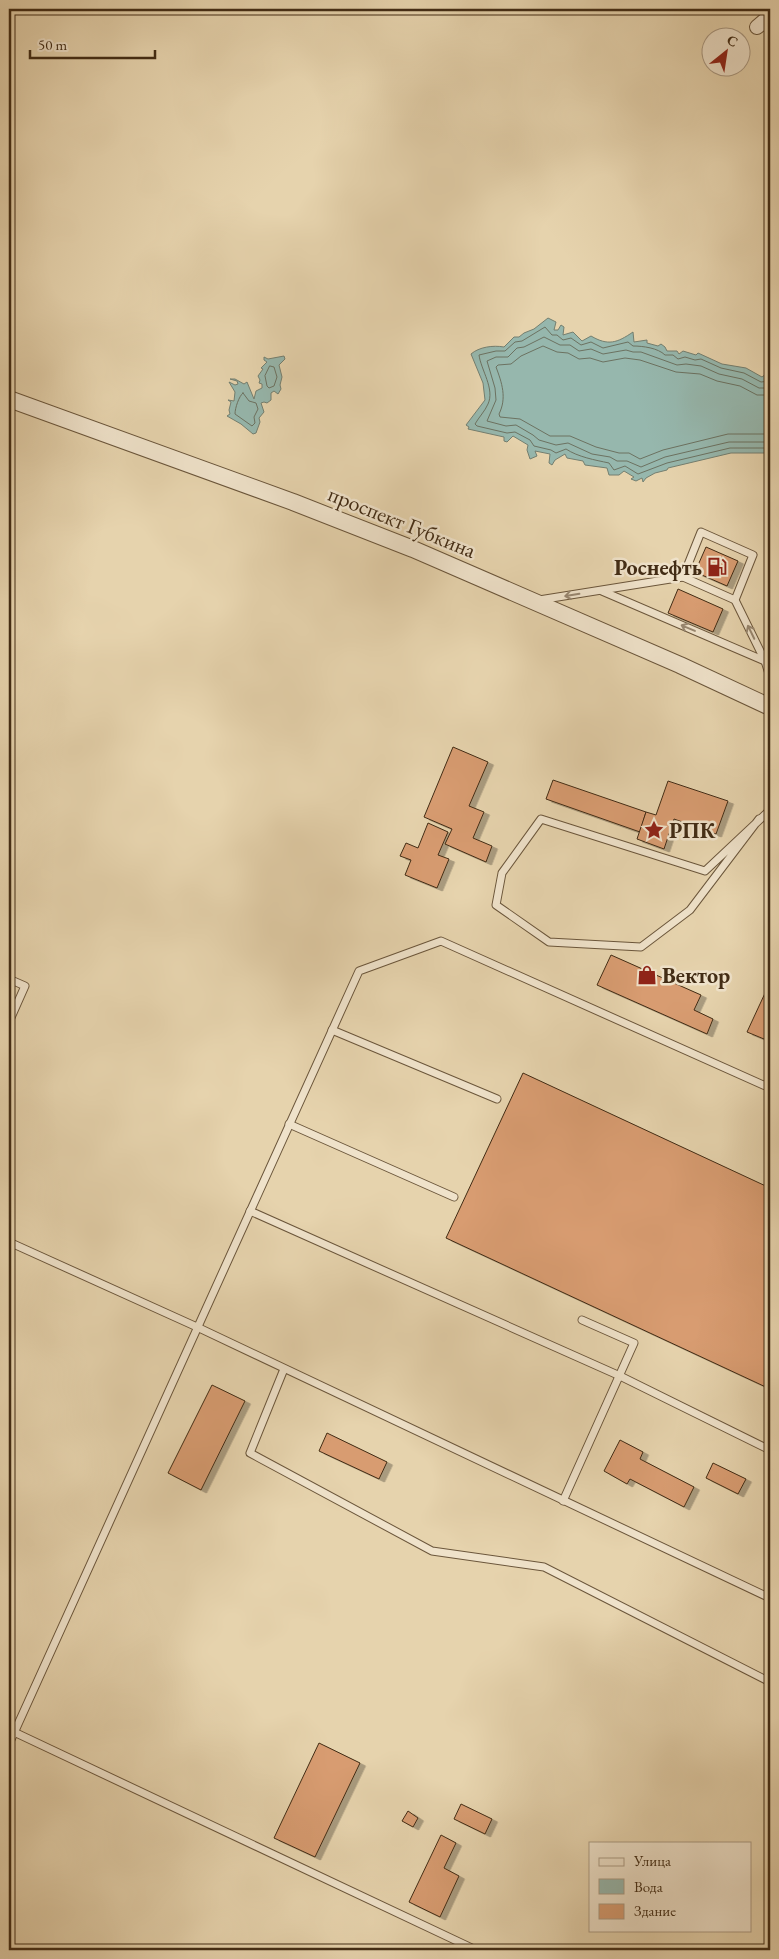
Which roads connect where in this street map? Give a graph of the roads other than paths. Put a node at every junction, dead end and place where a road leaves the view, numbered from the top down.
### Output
1 (770, 16) edge
2 (757, 27) dead end
3 (9, 400) edge
4 (683, 577) junction
5 (600, 590) junction
6 (735, 600) junction
7 (531, 601) junction
8 (764, 660) junction
9 (770, 677) edge
10 (770, 707) edge
11 (770, 810) edge
12 (759, 819) junction
13 (9, 979) edge
14 (9, 1022) edge
15 (332, 1030) junction
16 (770, 1088) edge
17 (497, 1099) dead end
18 (289, 1124) junction
19 (454, 1197) dead end
20 (250, 1211) junction
21 (9, 1242) edge
22 (582, 1320) dead end
23 (198, 1327) junction
24 (284, 1369) junction
25 (620, 1376) junction
26 (770, 1450) edge
27 (563, 1502) junction
28 (770, 1598) edge
29 (770, 1682) edge
30 (14, 1732) junction
31 (9, 1744) edge
32 (476, 1950) edge

1 - 2 street
3 - 7 street, проспект Губкина
4 - 5 lane
4 - 6 lane
4 - 6 lane
5 -> 7 lane
8 -> 5 lane
8 -> 6 lane
7 - 10 street, проспект Губкина
8 - 9 lane
11 - 12 lane
12 - 12 lane
13 - 14 lane
15 - 16 lane
15 - 17 lane
15 - 18 lane
18 - 19 lane
18 - 20 lane
20 - 23 lane
20 - 25 lane
21 - 23 lane
22 - 25 lane
23 - 24 lane
23 - 30 lane
24 - 27 lane
24 - 29 lane
25 - 26 lane
25 - 27 lane
27 - 28 lane
30 - 31 lane
30 - 32 lane

